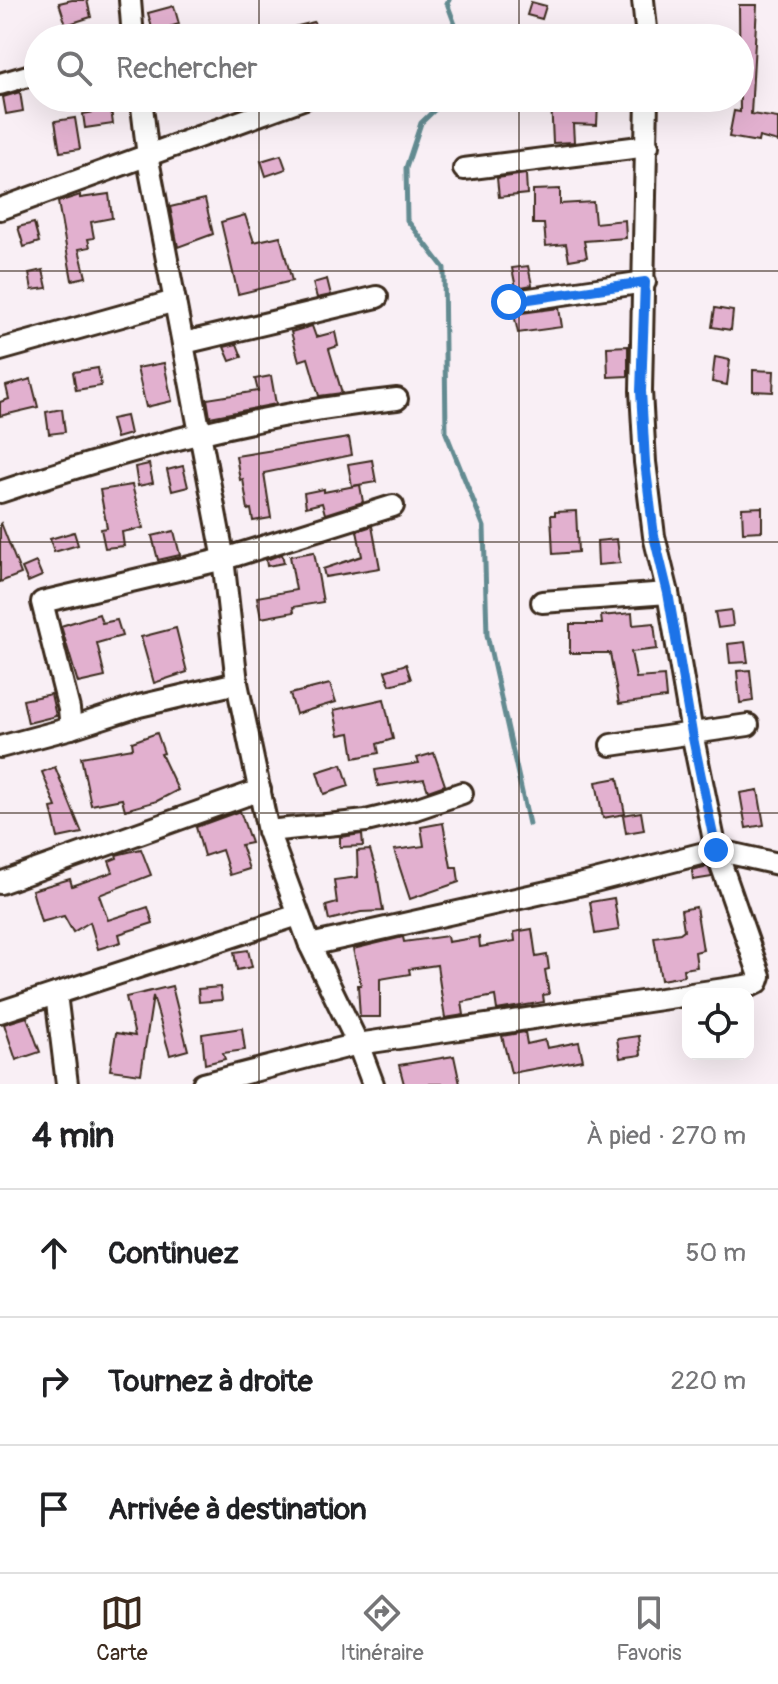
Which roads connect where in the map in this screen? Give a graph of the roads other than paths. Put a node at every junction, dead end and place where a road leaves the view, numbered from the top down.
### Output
1 (130, 0) edge
2 (643, 0) edge
3 (132, 24) edge
4 (646, 24) edge
5 (24, 77) edge
6 (0, 84) edge
7 (143, 112) edge
8 (266, 112) edge
9 (647, 112) edge
10 (648, 146) junction
11 (148, 155) junction
12 (464, 169) dead end
13 (0, 209) edge
14 (645, 282) junction
15 (377, 297) dead end
16 (175, 301) junction
17 (509, 302) dead end
18 (184, 343) junction
19 (0, 350) edge
20 (397, 399) dead end
21 (200, 431) junction
22 (0, 492) edge
23 (393, 506) dead end
24 (224, 559) junction
25 (668, 593) junction
26 (542, 602) dead end
27 (237, 683) junction
28 (748, 725) dead end
29 (71, 728) junction
30 (692, 733) junction
31 (611, 745) dead end
32 (0, 747) edge
33 (260, 790) junction
34 (462, 793) dead end
35 (268, 831) junction
36 (716, 850) junction
37 (778, 864) edge
38 (0, 883) edge
39 (298, 915) junction
40 (310, 945) junction
41 (731, 988) edge
42 (56, 994) junction
43 (682, 995) edge
44 (0, 1012) edge
45 (358, 1044) junction
46 (67, 1084) edge
47 (203, 1084) edge
48 (373, 1084) edge

1 - 3 street
2 - 4 street
5 - 6 street
7 - 11 street
8 - 11 street
9 - 10 street
10 - 12 street
10 - 14 street
11 - 13 street
11 - 16 street
14 - 17 street
14 - 25 street
15 - 18 street
16 - 18 street
16 - 19 street
18 - 21 street
20 - 21 street
21 - 22 street
21 - 24 street
23 - 24 street
24 - 27 street
24 - 29 street
25 - 26 street
25 - 30 street
27 - 29 street
27 - 33 street
28 - 30 street
29 - 32 street
30 - 31 street
30 - 36 street
33 - 35 street
33 - 38 street
34 - 35 street
35 - 39 street
36 - 37 street
36 - 40 street
36 - 41 street
39 - 40 street
39 - 42 street
40 - 45 street
42 - 44 street
42 - 46 street
43 - 45 street
45 - 47 street
45 - 48 street

